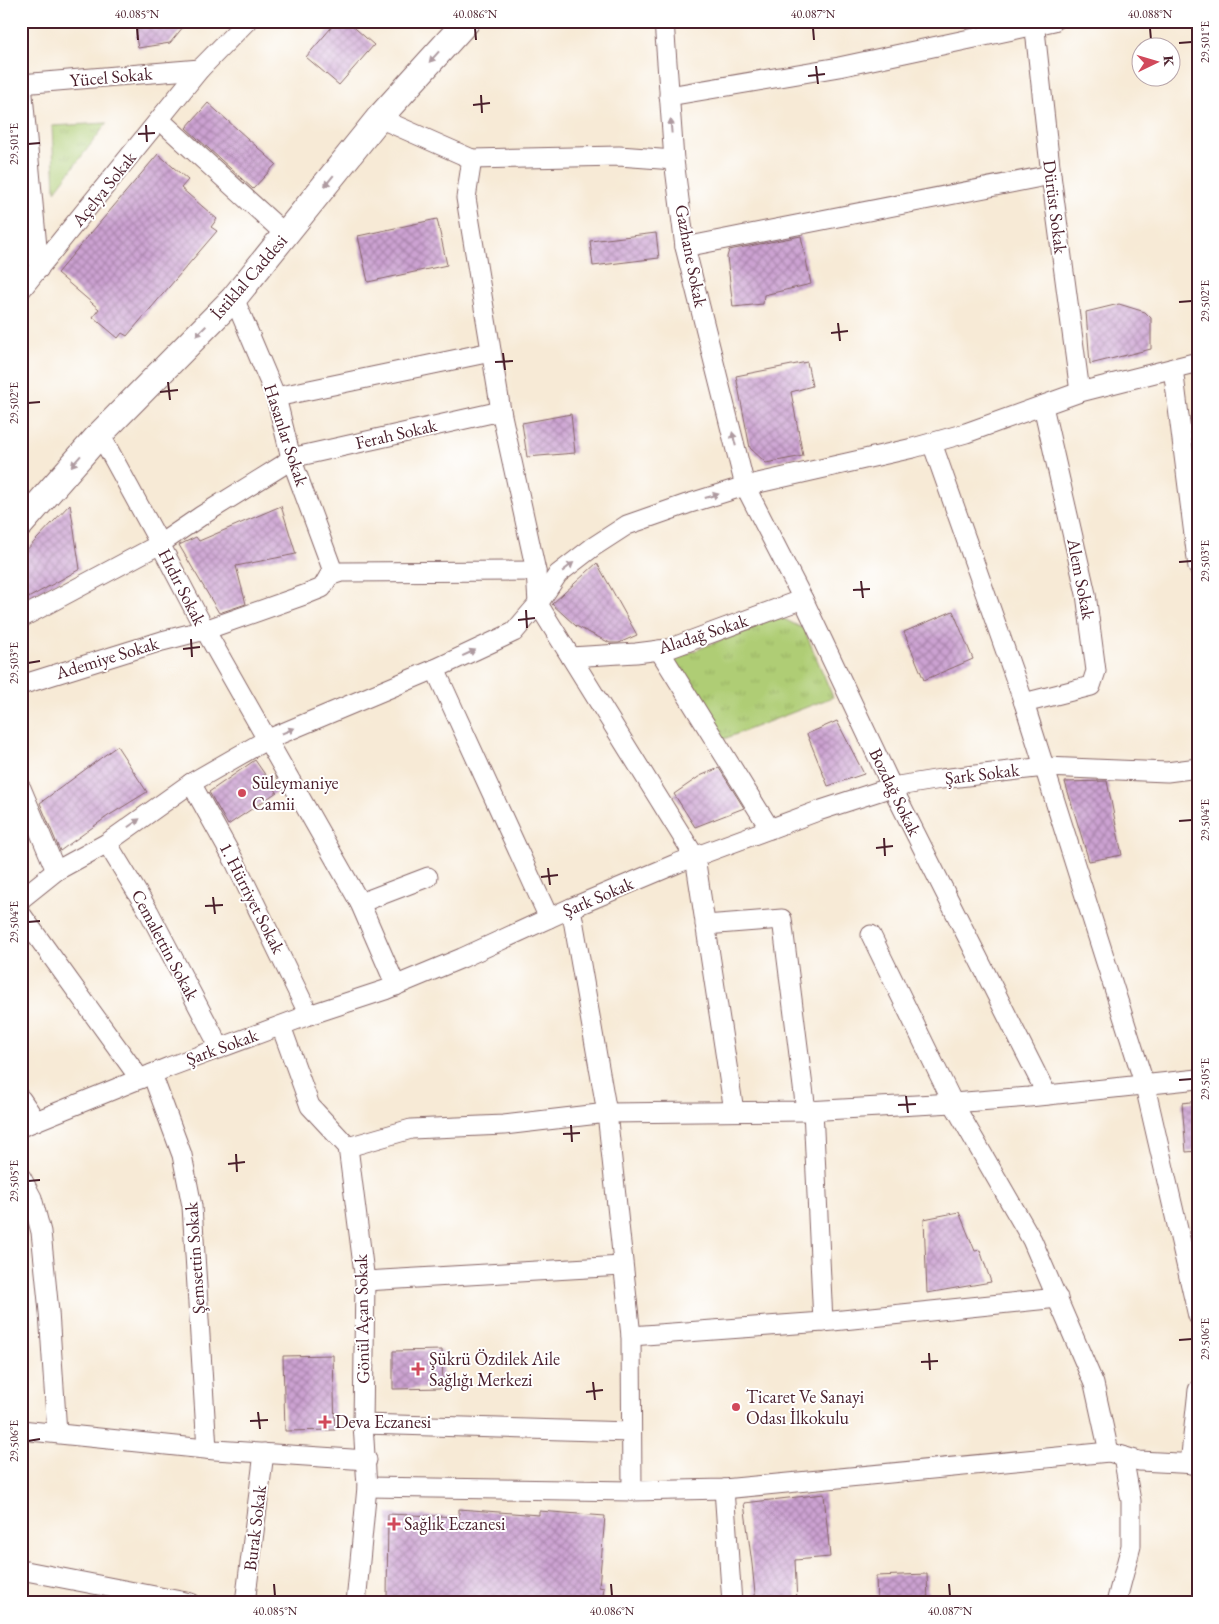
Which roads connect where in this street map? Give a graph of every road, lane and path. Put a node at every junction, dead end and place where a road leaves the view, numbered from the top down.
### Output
1 (247, 21) edge
2 (664, 21) edge
3 (1054, 21) edge
4 (463, 23) edge
5 (1034, 23) edge
6 (200, 69) junction
7 (22, 84) edge
8 (669, 96) junction
9 (379, 118) junction
10 (160, 120) junction
11 (472, 159) junction
12 (674, 160) junction
13 (1051, 175) junction
14 (285, 234) junction
15 (685, 247) junction
16 (32, 272) edge
17 (21, 290) edge
18 (234, 298) junction
19 (491, 352) junction
20 (1198, 362) edge
21 (1173, 368) junction
22 (1080, 392) junction
23 (276, 396) junction
24 (1043, 406) junction
25 (501, 410) junction
26 (100, 434) junction
27 (932, 443) junction
28 (292, 458) junction
29 (745, 486) junction
30 (21, 524) edge
31 (160, 544) junction
32 (1198, 566) edge
33 (536, 571) junction
34 (332, 575) junction
35 (803, 599) junction
36 (538, 604) junction
37 (21, 618) edge
38 (205, 630) junction
39 (659, 650) junction
40 (571, 657) junction
41 (435, 670) junction
42 (21, 685) edge
43 (1024, 703) junction
44 (266, 740) junction
45 (1045, 766) junction
46 (1198, 768) edge
47 (191, 783) junction
48 (892, 787) junction
49 (21, 788) edge
50 (770, 829) junction
51 (107, 843) junction
52 (695, 856) junction
53 (56, 871) junction
54 (428, 877) dead end
55 (21, 899) edge
56 (360, 903) junction
57 (571, 908) junction
58 (21, 914) edge
59 (549, 918) junction
60 (705, 925) junction
61 (871, 935) dead end
62 (396, 986) junction
63 (309, 1015) junction
64 (281, 1026) junction
65 (220, 1048) junction
66 (146, 1076) junction
67 (1198, 1079) edge
68 (1145, 1086) junction
69 (1047, 1095) junction
70 (21, 1099) edge
71 (953, 1103) junction
72 (809, 1110) junction
73 (734, 1111) junction
74 (607, 1113) junction
75 (29, 1124) edge
76 (348, 1147) junction
77 (21, 1177) edge
78 (622, 1266) junction
79 (365, 1281) junction
80 (1058, 1298) junction
81 (1198, 1316) edge
82 (823, 1322) junction
83 (631, 1336) junction
84 (1198, 1390) edge
85 (364, 1424) junction
86 (21, 1430) edge
87 (57, 1432) junction
88 (631, 1432) junction
89 (207, 1449) junction
90 (264, 1453) junction
91 (1116, 1454) junction
92 (367, 1460) junction
93 (1194, 1464) edge
94 (367, 1487) junction
95 (724, 1488) junction
96 (632, 1491) junction
97 (21, 1570) edge
98 (112, 1595) edge
99 (191, 1603) edge
100 (245, 1603) edge
101 (356, 1603) edge
102 (732, 1603) edge
103 (1116, 1603) edge

1 - 6 street, Açelya Sokak
2 - 8 street, Gazhane Sokak
3 - 5 street
4 -> 9 main road, İstiklal Caddesi
5 - 8 street
5 - 13 street, Dürüst Sokak
6 - 7 street, Yücel Sokak
6 - 10 street, Açelya Sokak
7 - 16 street
12 -> 8 street, Gazhane Sokak
9 - 11 street
9 -> 14 main road, İstiklal Caddesi
10 - 14 street
10 - 16 street, Açelya Sokak
11 - 12 street
11 - 19 street
12 - 15 street, Gazhane Sokak
13 - 15 street
13 - 22 street, Dürüst Sokak
14 - 18 main road, İstiklal Caddesi
29 -> 15 street, Gazhane Sokak
16 - 17 street, Açelya Sokak
18 - 23 street, Hasanlar Sokak
18 -> 26 main road, İstiklal Caddesi
19 - 23 street
19 - 25 street
20 - 21 street
21 - 22 street
21 - 32 street
22 - 24 street
23 - 28 street, Hasanlar Sokak
24 - 27 street
24 - 43 street, Alem Sokak
25 - 28 street, Ferah Sokak
25 - 33 street
26 -> 30 main road, İstiklal Caddesi
26 - 31 street, Hıdır Sokak
27 - 29 street
27 - 43 street
28 - 31 street
28 - 34 street, Hasanlar Sokak
29 - 35 street, Bozdağ Sokak
36 -> 29 street
31 - 37 street
31 - 38 street, Hıdır Sokak
33 - 34 street
33 - 36 street
34 - 38 street, Ademiye Sokak
35 - 39 street, Aladağ Sokak
35 - 48 street, Bozdağ Sokak
36 - 40 street
41 -> 36 street
38 - 42 street, Ademiye Sokak
38 - 44 street, Hıdır Sokak
39 - 40 street, Aladağ Sokak
39 - 50 street
40 - 52 street
44 -> 41 street
41 - 59 street
43 - 45 street
44 - 47 street
44 - 56 street, Hıdır Sokak
45 - 46 street, Şark Sokak
45 - 48 street, Şark Sokak
45 - 68 street
51 -> 47 street
47 - 63 street, 1. Hürriyet Sokak
48 - 50 street, Şark Sokak
48 - 69 street, Bozdağ Sokak
49 - 53 street
50 - 52 street, Şark Sokak
51 - 53 street
51 - 65 street, Cemalettin Sokak
52 - 57 street, Şark Sokak
52 - 60 street
53 - 55 street
54 - 56 street
56 - 62 street, Hıdır Sokak
57 - 59 street, Şark Sokak
57 - 74 street
58 - 66 street, Şemsettin Sokak
59 - 62 street, Şark Sokak
60 - 72 street
60 - 73 street
61 - 71 street
62 - 63 street, Şark Sokak
63 - 64 street, Şark Sokak
64 - 65 street, Şark Sokak
64 - 76 street
65 - 66 street, Şark Sokak
66 - 75 street, Şark Sokak
66 - 89 street, Şemsettin Sokak
67 - 68 street
68 - 69 street
68 - 81 street
69 - 71 street
70 - 75 street
71 - 72 street
71 - 80 street
72 - 73 street
72 - 82 street
73 - 74 street
74 - 76 street
74 - 78 street
76 - 79 street, Gönül Açan Sokak
77 - 87 street
78 - 79 street
78 - 83 street
79 - 85 street, Gönül Açan Sokak
80 - 82 street
80 - 91 street
82 - 83 street
83 - 88 street
84 - 93 street
85 - 88 street
85 - 92 street, Gönül Açan Sokak
86 - 87 street
87 - 89 street
88 - 96 street
89 - 90 street
90 - 92 street
90 - 100 street, Burak Sokak
91 - 93 street
91 - 95 street
91 - 103 street
92 - 94 street, Gönül Açan Sokak
94 - 96 street
94 - 101 street, Gönül Açan Sokak
95 - 96 street
95 - 102 street
97 - 98 street
98 - 99 street

